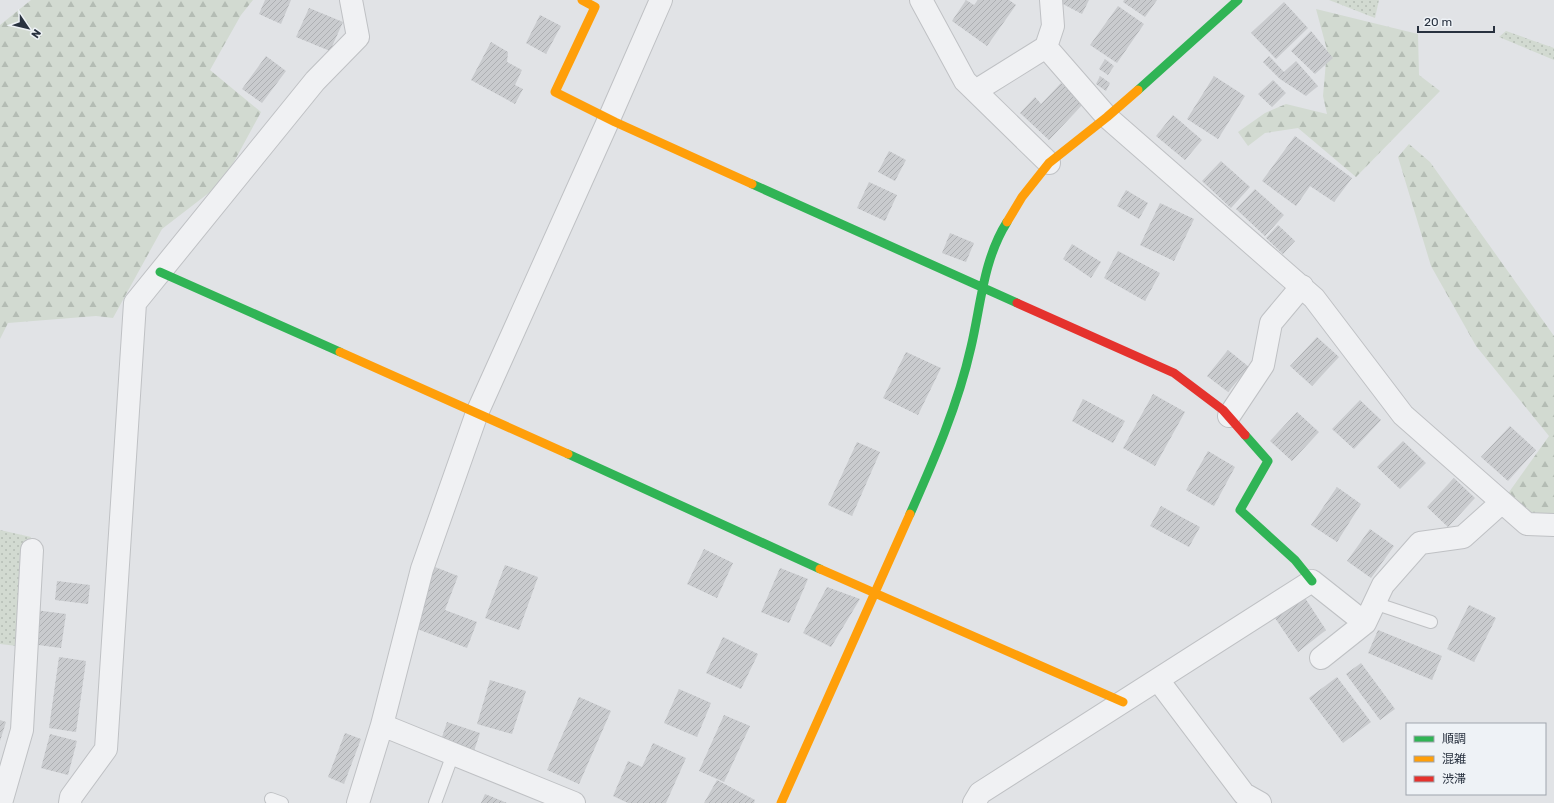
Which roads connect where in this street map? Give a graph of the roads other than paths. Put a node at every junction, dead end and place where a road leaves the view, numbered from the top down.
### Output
1 (351, 0) edge
2 (582, 0) edge
3 (661, 0) edge
4 (922, 0) edge
5 (1051, 0) edge
6 (1238, 0) edge
7 (1046, 47) junction
8 (977, 90) junction
9 (1107, 117) junction
10 (609, 120) junction
11 (1049, 163) junction
12 (160, 272) junction
13 (1302, 286) junction
14 (982, 288) junction
15 (477, 413) junction
16 (1229, 416) junction
17 (1502, 502) junction
18 (1554, 525) edge
19 (32, 550) dead end
20 (1312, 581) junction
21 (875, 594) junction
22 (1374, 603) junction
23 (1432, 622) dead end
24 (1365, 623) junction
25 (1321, 658) dead end
26 (1158, 680) junction
27 (1123, 702) junction
28 (382, 725) junction
29 (453, 754) junction
30 (1, 803) edge
31 (70, 803) edge
32 (358, 803) edge
33 (435, 803) edge
34 (574, 803) edge
35 (781, 803) edge
36 (974, 803) edge
37 (1260, 803) edge

1 - 12 street
2 - 10 street
3 - 10 street
4 - 8 street
5 - 7 street
6 - 9 street
7 - 8 street
7 - 9 street
8 - 11 street
9 - 11 street
9 - 13 street
10 - 14 street
10 - 15 street
11 - 14 street
12 - 15 street
12 - 31 street
13 - 16 street
13 - 17 street
14 - 16 street
14 - 21 street
15 - 21 street
15 - 28 street
16 - 20 street
17 - 18 street
17 - 22 street
19 - 30 street
20 - 24 street
20 - 26 street
21 - 27 street
21 - 35 street
22 - 23 lane
22 - 24 street
24 - 25 street
26 - 27 street
26 - 37 street
27 - 36 street
28 - 29 street
28 - 32 street
29 - 33 lane
29 - 34 street

